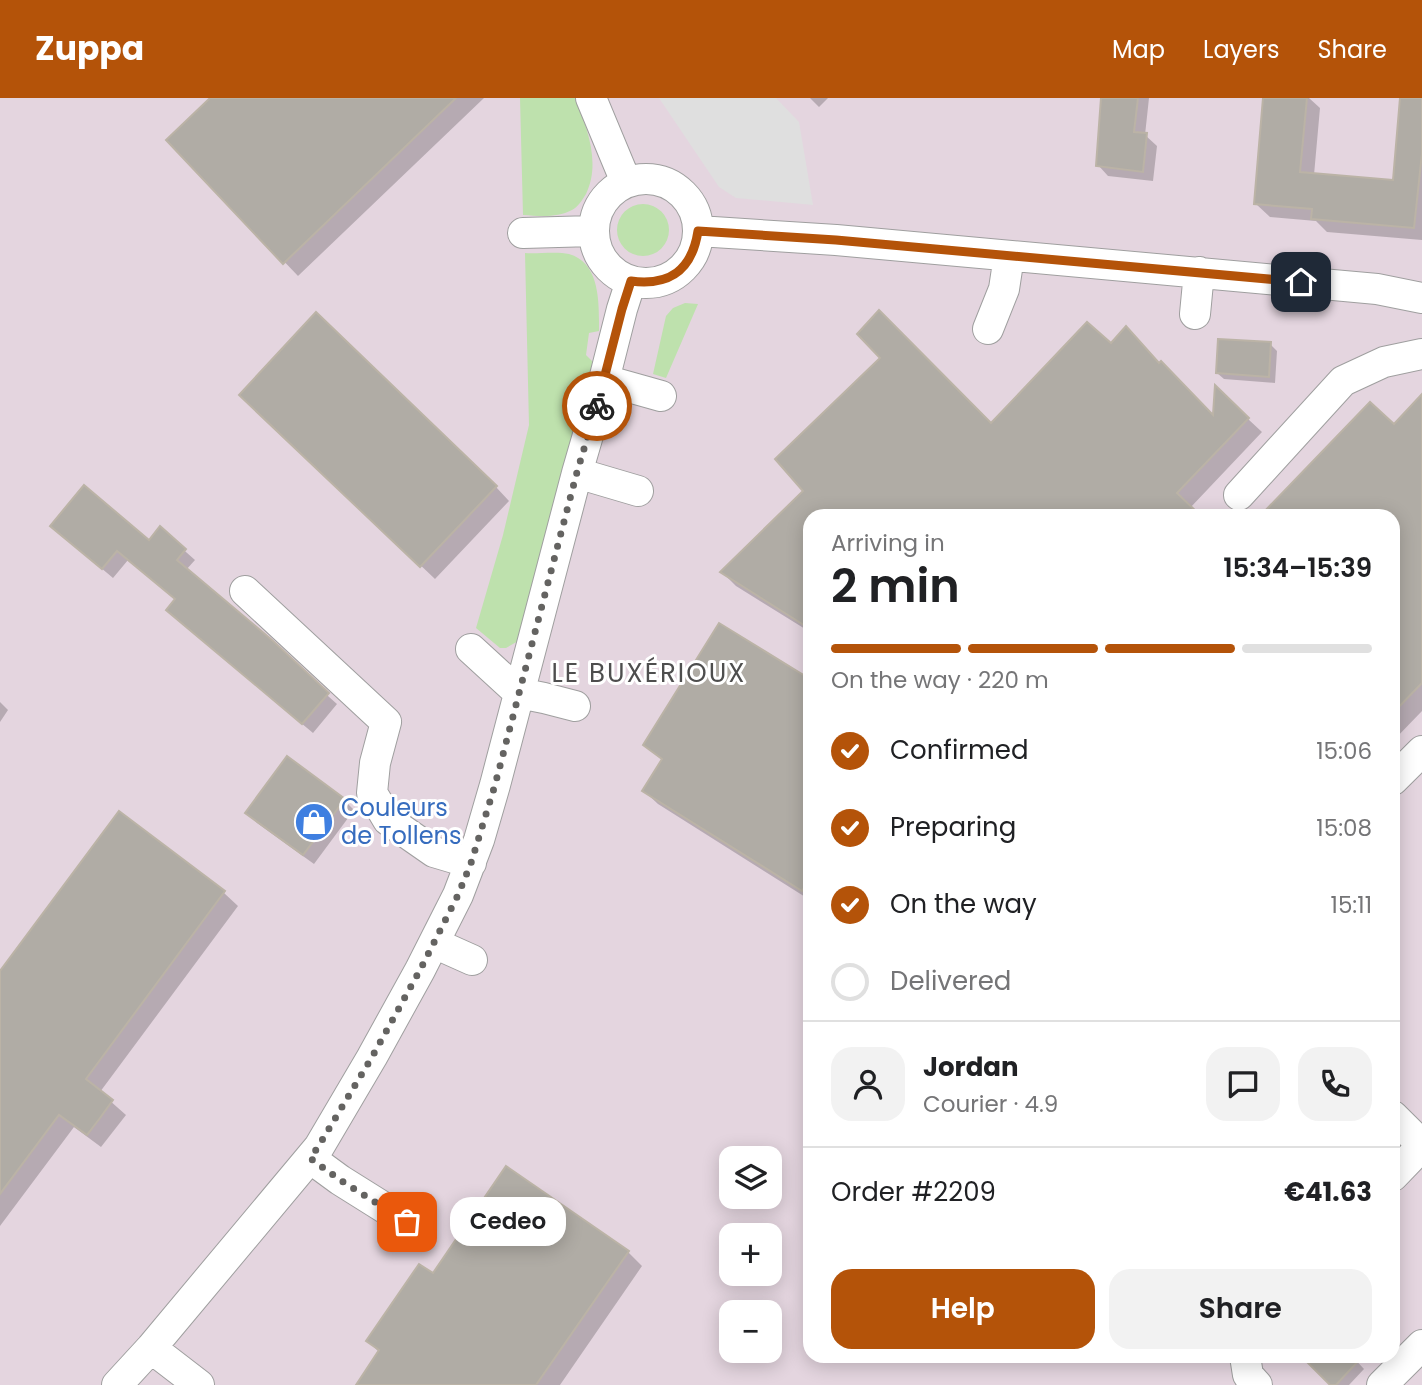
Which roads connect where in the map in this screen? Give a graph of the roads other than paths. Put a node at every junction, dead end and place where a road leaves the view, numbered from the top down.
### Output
1 (591, 98) edge
2 (626, 182) junction
3 (698, 231) junction
4 (593, 232) junction
5 (523, 233) dead end
6 (1009, 256) junction
7 (1199, 272) junction
8 (631, 281) junction
9 (1422, 298) edge
10 (1195, 314) dead end
11 (988, 329) dead end
12 (1422, 354) edge
13 (604, 380) junction
14 (661, 396) dead end
15 (577, 472) junction
16 (638, 491) dead end
17 (1239, 495) dead end
18 (245, 591) dead end
19 (471, 649) dead end
20 (519, 693) junction
21 (575, 706) dead end
22 (1422, 751) edge
23 (1400, 773) edge
24 (471, 863) junction
25 (434, 943) junction
26 (472, 960) dead end
27 (1400, 1123) edge
28 (1422, 1145) edge
29 (310, 1158) junction
30 (1400, 1169) edge
31 (407, 1222) dead end
32 (1422, 1345) edge
33 (151, 1348) junction
34 (1400, 1360) edge
35 (1246, 1363) edge
36 (117, 1385) edge
37 (199, 1385) edge
38 (1257, 1385) edge

1 - 2 street
2 - 3 street
2 - 4 street
3 - 6 street
3 - 8 street
4 - 5 street
4 - 8 street
6 - 7 street
6 - 11 street
7 - 9 street
7 - 10 street
8 - 13 street
12 - 17 street
13 - 14 street
13 - 15 street
15 - 16 street
15 - 20 street
18 - 24 street
19 - 20 street
20 - 21 street
20 - 24 street
22 - 23 street
24 - 25 street
25 - 26 street
25 - 29 street
27 - 28 street
28 - 30 street
29 - 31 street
29 - 33 street
32 - 34 street
33 - 36 street
33 - 37 street
35 - 38 street

